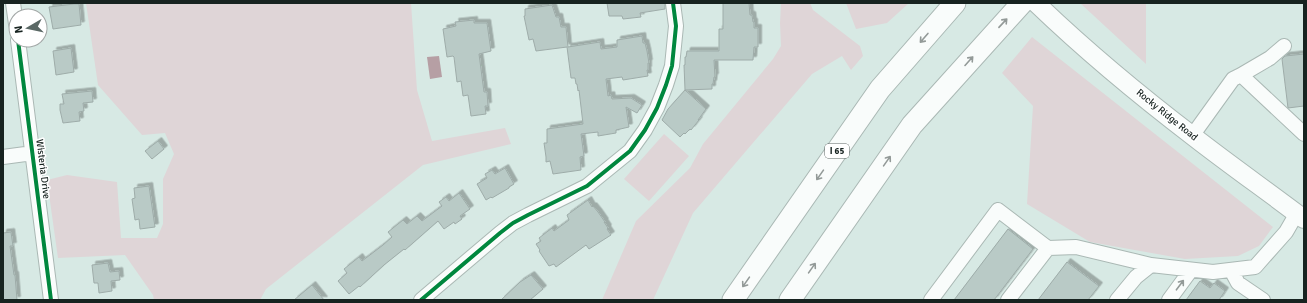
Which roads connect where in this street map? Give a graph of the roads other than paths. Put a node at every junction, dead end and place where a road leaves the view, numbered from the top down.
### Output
1 (674, 3) edge
2 (1022, 3) edge
3 (1036, 3) edge
4 (952, 6) edge
5 (1284, 46) dead end
6 (19, 48) edge
7 (1241, 75) junction
8 (1304, 134) edge
9 (1192, 136) junction
10 (33, 153) junction
11 (3, 157) edge
12 (1300, 216) edge
13 (1048, 248) junction
14 (1151, 265) junction
15 (1191, 270) junction
16 (1230, 270) junction
17 (51, 300) edge
18 (422, 300) edge
19 (733, 300) edge
20 (790, 300) edge
21 (931, 300) edge
22 (1008, 300) edge
23 (1117, 300) edge
24 (1169, 300) edge
25 (1263, 300) edge

1 - 18 street
20 -> 2 highway
3 - 9 main road, Rocky Ridge Road
4 -> 19 highway, I 65
5 - 7 street
6 - 10 street, Wisteria Drive
7 - 8 street
7 - 9 street
9 - 12 main road, Rocky Ridge Road
10 - 11 street
10 - 17 street, Wisteria Drive
12 - 16 street
13 - 14 street
13 - 21 street
13 - 22 street
14 - 15 street
14 - 23 street
15 - 16 street
24 -> 15 street
16 - 25 street

